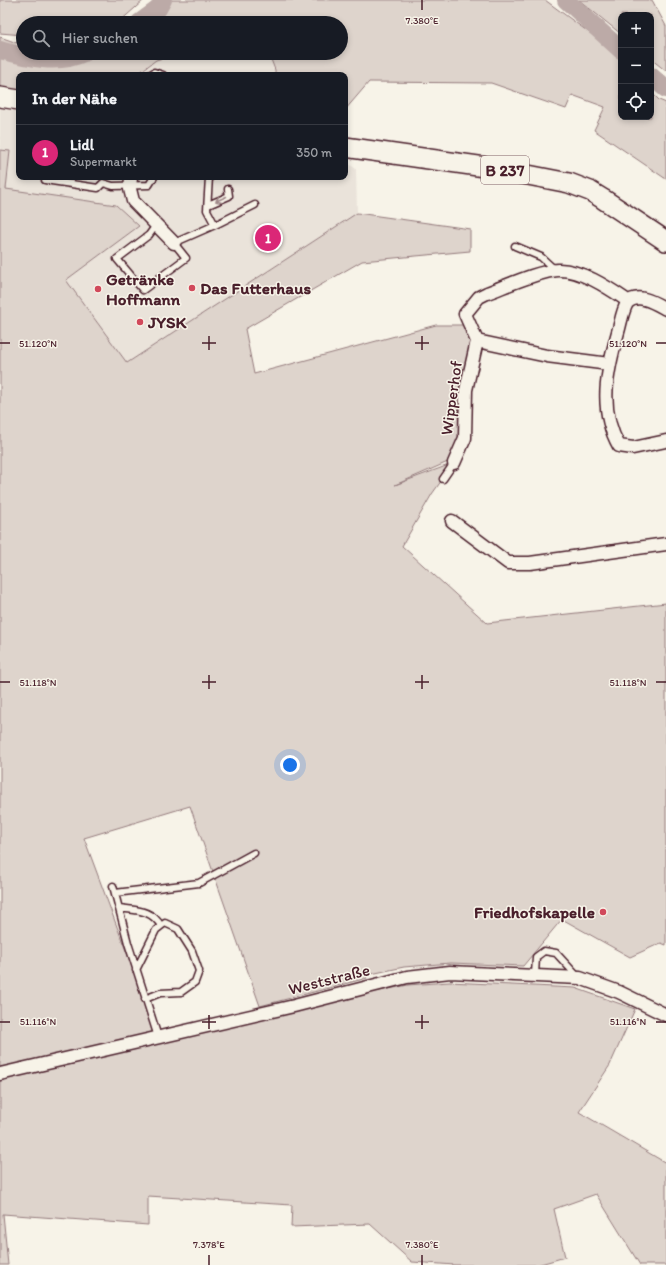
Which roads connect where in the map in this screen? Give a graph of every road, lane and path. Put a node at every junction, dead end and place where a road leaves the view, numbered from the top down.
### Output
1 (0, 97) edge
2 (16, 100) edge
3 (348, 147) edge
4 (45, 180) edge
5 (152, 180) edge
6 (209, 180) edge
7 (131, 181) edge
8 (228, 189) dead end
9 (208, 205) junction
10 (255, 205) dead end
11 (156, 224) junction
12 (215, 225) junction
13 (666, 241) edge
14 (174, 243) junction
15 (515, 246) dead end
16 (555, 271) junction
17 (628, 301) junction
18 (666, 309) edge
19 (477, 341) junction
20 (609, 364) junction
21 (666, 441) edge
22 (454, 462) joint
23 (443, 479) dead end
24 (452, 521) dead end
25 (666, 544) edge
26 (254, 853) dead end
27 (114, 886) dead end
28 (115, 893) junction
29 (119, 908) junction
30 (161, 926) junction
31 (136, 970) junction
32 (535, 975) junction
33 (580, 978) junction
34 (145, 999) junction
35 (666, 1015) edge
36 (158, 1037) junction
37 (0, 1074) edge

1 - 2 main road
3 - 13 main road, B 237
4 - 7 lane
5 - 7 lane
6 - 9 lane
7 - 11 street
8 -> 9 lane
9 - 12 lane
10 - 12 lane
11 - 14 street
11 - 14 lane
12 - 14 lane
15 - 16 lane
16 - 17 street, Wipperhof
16 - 19 street, Wipperhof
17 - 18 street
17 - 20 street
19 - 20 street, Wipperhof
19 - 22 street, Wipperhof
20 - 21 street
22 - 23 lane, Wipperhof
24 - 25 street
26 - 28 lane
27 - 28 lane
28 - 29 lane
29 - 30 lane
29 - 31 lane
30 - 31 lane
30 - 34 lane
31 - 34 lane
32 - 33 street, Weststraße
32 - 33 lane
32 - 36 street, Weststraße
33 - 35 street, Weststraße
34 - 36 lane
36 - 37 street, Weststraße

